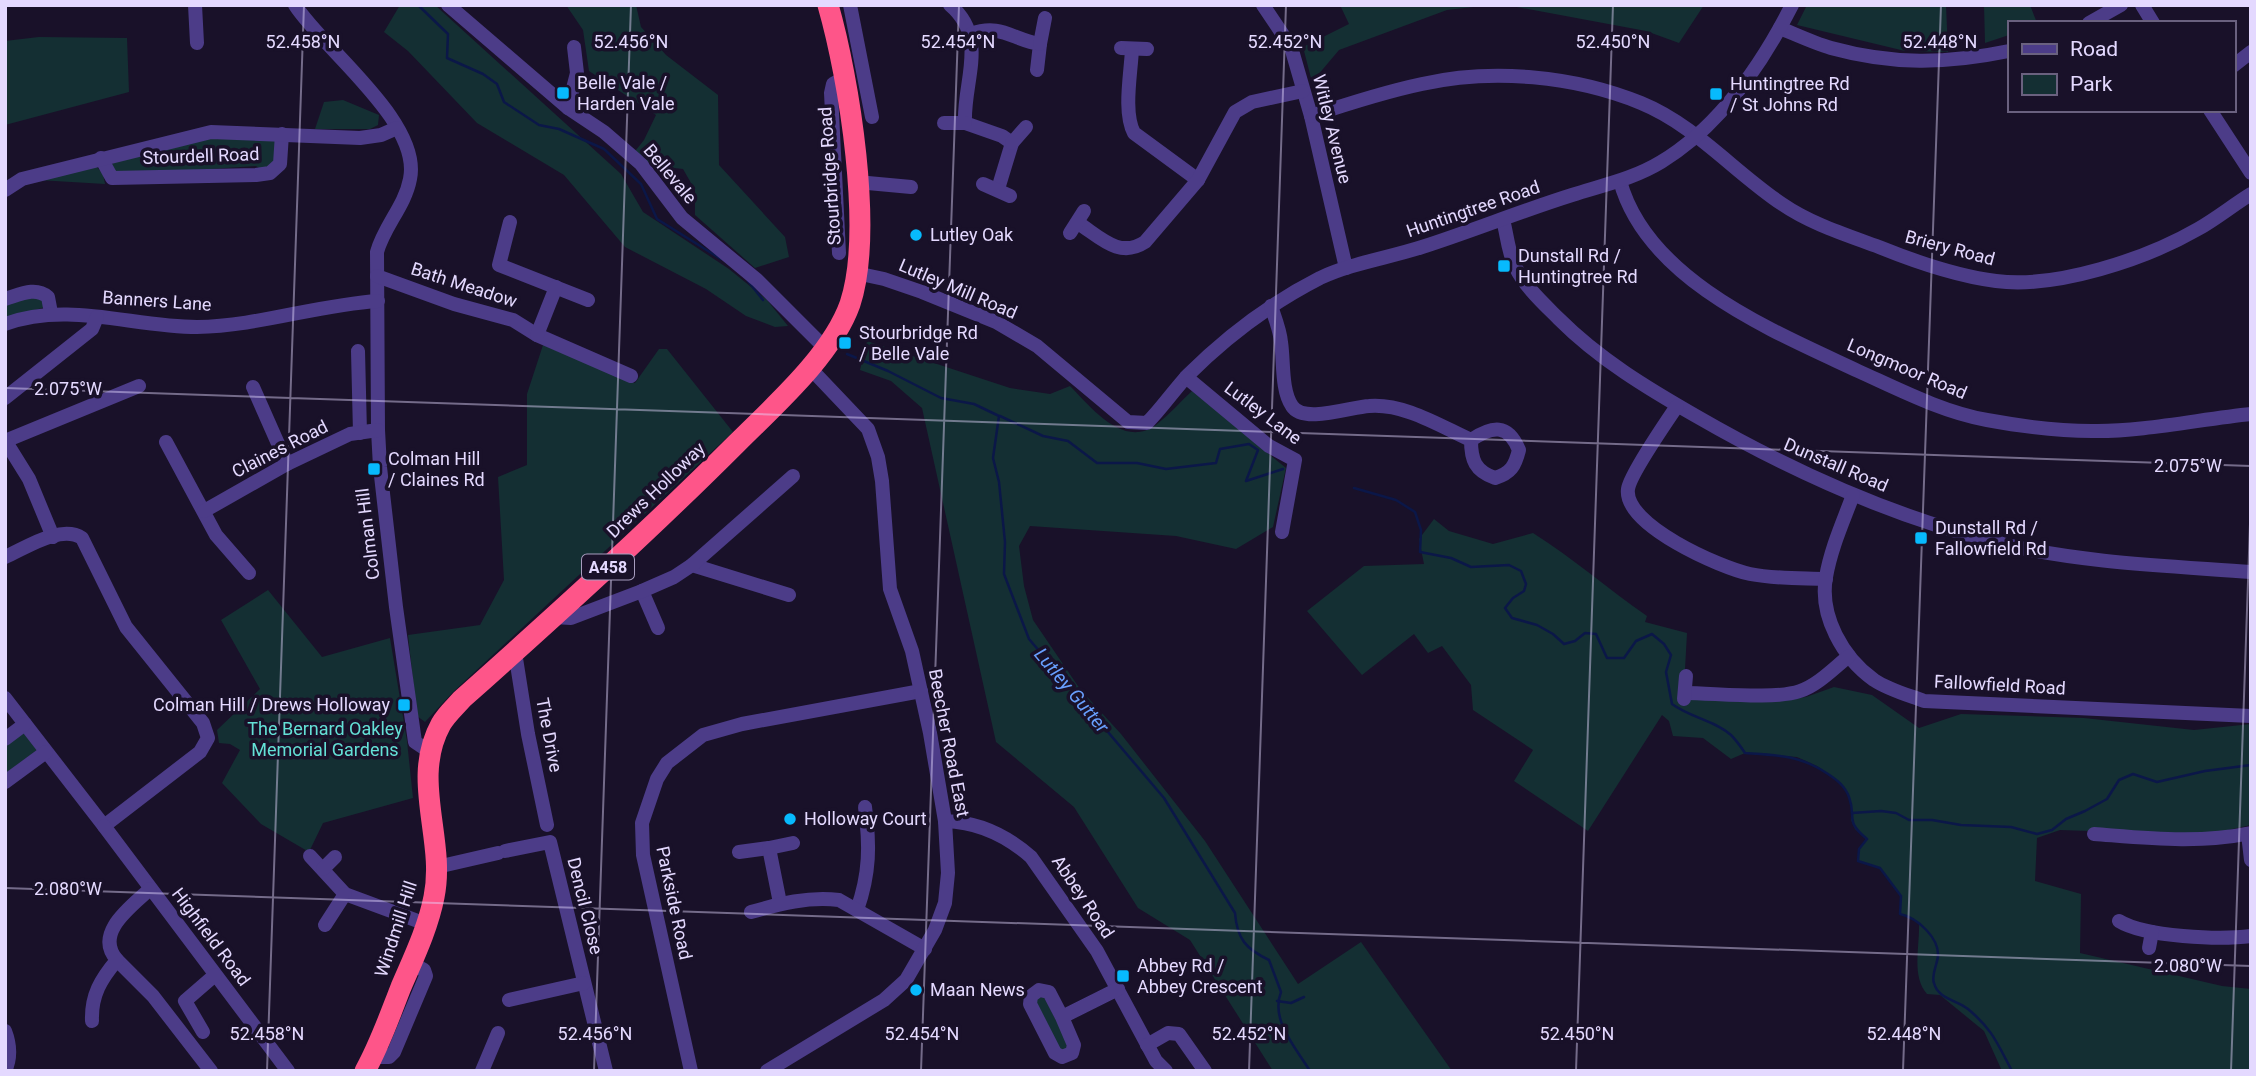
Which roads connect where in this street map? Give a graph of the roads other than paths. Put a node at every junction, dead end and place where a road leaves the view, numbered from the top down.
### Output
1 (195, 5) edge
2 (295, 5) edge
3 (448, 5) edge
4 (828, 5) edge
5 (850, 5) edge
6 (950, 5) edge
7 (1263, 5) edge
8 (1792, 5) edge
9 (2121, 5) edge
10 (2142, 5) edge
11 (1045, 18) dead end
12 (2093, 21) edge
13 (2152, 21) edge
14 (1780, 28) junction
15 (971, 34) junction
16 (197, 44) dead end
17 (1040, 44) junction
18 (574, 47) dead end
19 (1133, 49) dead end
20 (2008, 51) edge
21 (2251, 52) edge
22 (2235, 64) edge
23 (1037, 70) dead end
24 (844, 78) junction
25 (1303, 91) junction
26 (568, 108) junction
27 (2211, 112) edge
28 (1311, 116) junction
29 (872, 117) dead end
30 (944, 123) dead end
31 (965, 123) junction
32 (1026, 127) dead end
33 (397, 128) junction
34 (282, 134) junction
35 (1695, 135) junction
36 (1012, 143) junction
37 (102, 158) junction
38 (2251, 173) edge
39 (1198, 180) junction
40 (1620, 181) junction
41 (857, 182) junction
42 (983, 184) dead end
43 (911, 187) dead end
44 (5, 190) edge
45 (2251, 194) edge
46 (1503, 220) junction
47 (510, 222) dead end
48 (1077, 222) dead end
49 (839, 253) dead end
50 (1346, 268) junction
51 (856, 273) junction
52 (377, 276) junction
53 (556, 287) junction
54 (5, 299) edge
55 (588, 300) dead end
56 (378, 302) junction
57 (349, 303) junction
58 (1271, 306) junction
59 (51, 313) junction
60 (97, 317) junction
61 (5, 324) edge
62 (537, 335) junction
63 (379, 338) junction
64 (824, 347) junction
65 (358, 351) dead end
66 (810, 368) junction
67 (631, 376) dead end
68 (1186, 377) junction
69 (139, 386) dead end
70 (253, 387) dead end
71 (5, 398) edge
72 (1677, 406) junction
73 (2251, 414) edge
74 (1141, 424) joint
75 (377, 430) junction
76 (360, 433) junction
77 (1471, 440) dead end
78 (6, 442) edge
79 (166, 442) dead end
80 (287, 464) junction
81 (793, 476) dead end
82 (1853, 495) junction
83 (204, 511) junction
84 (1282, 531) dead end
85 (53, 537) junction
86 (5, 557) edge
87 (692, 565) junction
88 (2251, 572) edge
89 (249, 573) dead end
90 (1826, 579) junction
91 (642, 591) junction
92 (789, 595) dead end
93 (554, 617) junction
94 (658, 628) dead end
95 (515, 652) junction
96 (1849, 656) junction
97 (1686, 676) dead end
98 (922, 691) junction
99 (5, 698) edge
100 (2251, 716) edge
101 (25, 724) junction
102 (5, 739) edge
103 (46, 752) junction
104 (430, 752) junction
105 (5, 782) edge
106 (865, 807) dead end
107 (945, 821) junction
108 (547, 825) dead end
109 (104, 826) junction
110 (2249, 833) edge
111 (2094, 834) dead end
112 (793, 843) dead end
113 (769, 848) junction
114 (739, 852) dead end
115 (310, 856) dead end
116 (335, 857) dead end
117 (2251, 860) edge
118 (437, 867) junction
119 (323, 869) junction
120 (150, 889) junction
121 (345, 894) junction
122 (780, 904) junction
123 (857, 910) junction
124 (751, 912) dead end
125 (2119, 921) dead end
126 (426, 924) junction
127 (325, 925) dead end
128 (2152, 932) junction
129 (2251, 936) edge
130 (2150, 948) dead end
131 (925, 949) junction
132 (117, 960) junction
133 (215, 975) junction
134 (584, 982) junction
135 (1118, 989) junction
136 (509, 1000) dead end
137 (1062, 1017) dead end
138 (92, 1021) dead end
139 (5, 1031) edge
140 (203, 1032) dead end
141 (498, 1033) dead end
142 (1147, 1045) junction
143 (369, 1064) edge
144 (1160, 1068) edge
145 (5, 1071) edge
146 (211, 1071) edge
147 (288, 1071) edge
148 (482, 1071) edge
149 (606, 1071) edge
150 (691, 1071) edge
151 (767, 1071) edge
152 (1205, 1071) edge

1 - 16 street
2 - 33 street, Colman Hill
3 - 26 street, Bellevale
4 - 24 highway, Stourbridge Road / A458
5 - 29 street
6 - 15 street
7 - 25 street, Witley Avenue
8 - 14 street, Huntingtree Road
9 - 12 street
10 - 13 street
11 - 17 street
14 - 20 street
14 - 35 street, Huntingtree Road
15 - 17 street
15 - 31 street
17 - 23 street
18 - 26 street
19 - 39 street
21 - 22 street
24 - 41 highway, Stourbridge Road / A458
24 - 49 street, Stourbridge Road
25 - 28 street, Witley Avenue
25 - 39 street
26 - 64 street, Bellevale
27 - 38 street
28 - 35 street, Briery Road
28 - 50 street, Witley Avenue
30 - 31 street
31 - 36 street
32 - 36 street
33 - 34 street, Stourdell Road
33 - 52 street, Colman Hill
34 - 37 street, Stourdell Road
34 - 37 street, Stourdell Road
35 - 40 street, Huntingtree Road
35 - 45 street, Briery Road
36 - 42 street
37 - 44 street, Stourdell Road
39 - 48 street
40 - 46 street, Huntingtree Road
40 - 73 street, Longmoor Road
41 - 43 street
41 - 51 highway, Stourbridge Road / A458
46 - 50 street, Huntingtree Road
46 - 72 street, Dunstall Road
47 - 53 street, Bath Meadow
50 - 58 street, Huntingtree Road
51 - 64 highway, Stourbridge Road / A458
51 - 74 street, Lutley Mill Road
52 - 56 street, Colman Hill
52 - 62 street, Bath Meadow
53 - 55 street, Bath Meadow
53 - 62 street
54 - 59 street
56 - 57 street, Banners Lane
56 - 63 street, Colman Hill
57 - 60 street, Banners Lane
57 - 63 street
58 - 68 street, Huntingtree Road
58 - 77 street
59 - 60 street, Banners Lane
59 - 61 street, Banners Lane
60 - 71 street
62 - 67 street, Bath Meadow
63 - 75 street, Colman Hill
64 - 66 highway, Drews Holloway / A458
65 - 76 street
66 - 93 highway, Drews Holloway / A458
66 - 98 street, Beecher Road East
68 - 74 street, Huntingtree Road
68 - 84 street, Lutley Lane
69 - 78 street
70 - 80 street
72 - 82 street, Dunstall Road
72 - 90 street
75 - 76 street, Claines Road
75 - 104 street, Colman Hill
76 - 80 street, Claines Road
78 - 85 street
79 - 83 street
80 - 83 street, Claines Road
81 - 87 street
82 - 88 street, Dunstall Road
82 - 90 street, Fallowfield Road
83 - 89 street
85 - 86 street
85 - 109 street
87 - 91 street
87 - 92 street
90 - 96 street, Fallowfield Road
91 - 93 street
91 - 94 street
93 - 95 highway, Drews Holloway / A458
95 - 104 highway, Drews Holloway / A458
95 - 108 street, The Drive
96 - 97 street
96 - 100 street, Fallowfield Road
98 - 107 street, Beecher Road East
98 - 150 street, Parkside Road
99 - 101 street, Highfield Road
101 - 102 street
101 - 103 street, Highfield Road
103 - 105 street
103 - 109 street, Highfield Road
104 - 118 highway, Windmill Hill / A458
106 - 123 street
107 - 131 street, Beecher Road East
107 - 135 street, Abbey Road
109 - 120 street, Highfield Road
110 - 111 street
110 - 117 street
112 - 113 street
113 - 114 street
113 - 122 street
115 - 119 street
116 - 119 street
118 - 126 highway, Windmill Hill / A458
118 - 134 street, Dencil Close
119 - 121 street
120 - 132 street
120 - 133 street, Highfield Road
121 - 126 street
121 - 127 street
122 - 123 street
122 - 124 street
123 - 131 street
125 - 128 street
126 - 143 highway, Windmill Hill / A458
128 - 129 street
128 - 130 street
131 - 151 street, Beecher Road East
132 - 138 street
132 - 146 street
133 - 140 street
133 - 147 street, Highfield Road
134 - 136 street, Dencil Close
134 - 149 street, Dencil Close
135 - 137 street
135 - 142 street, Abbey Road
139 - 145 street
141 - 148 street
142 - 144 street, Abbey Road
142 - 152 street

